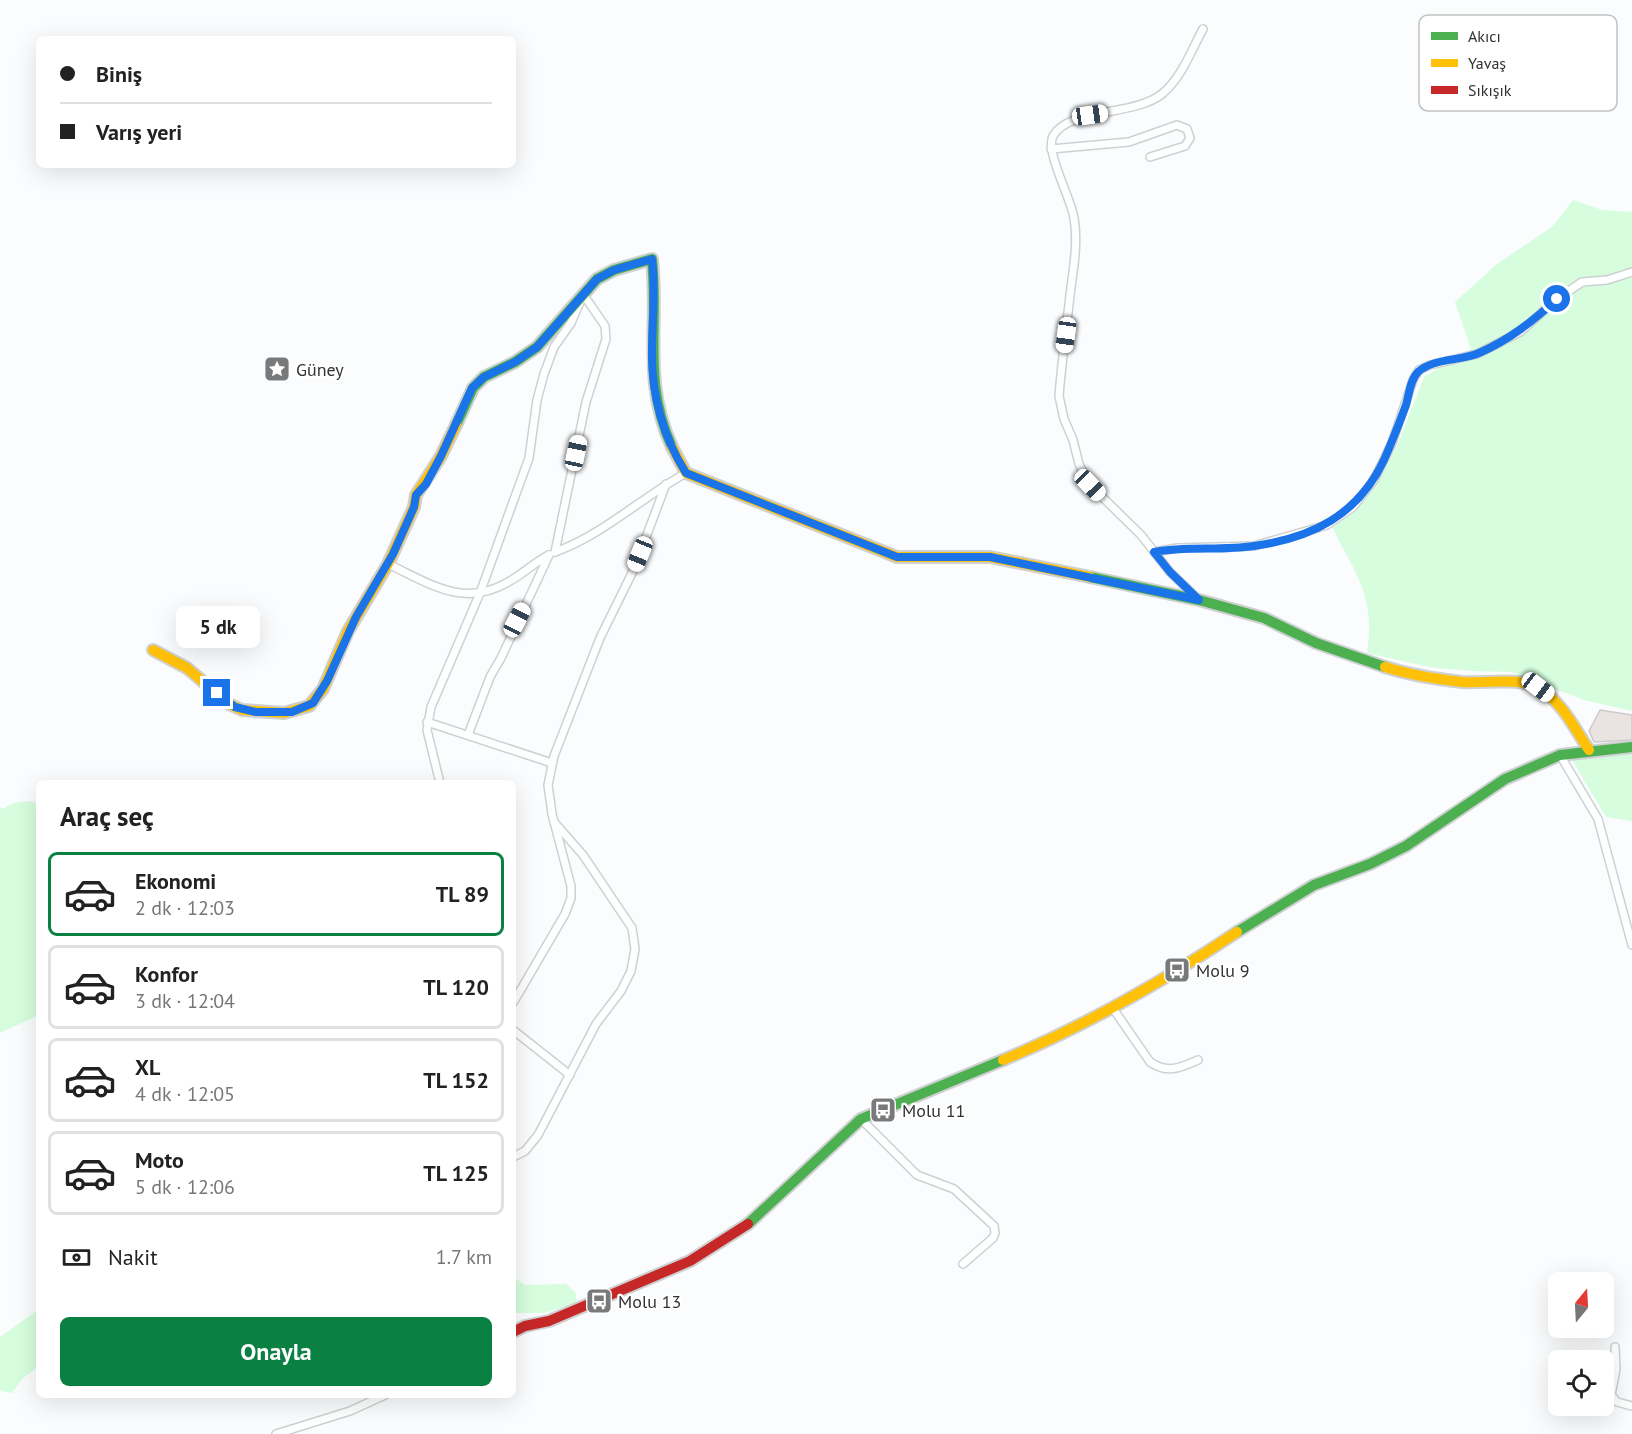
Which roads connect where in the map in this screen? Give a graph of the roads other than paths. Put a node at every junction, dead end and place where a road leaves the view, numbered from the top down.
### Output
1 (1203, 29) dead end
2 (1051, 149) junction
3 (1150, 158) dead end
4 (1632, 272) edge
5 (583, 294) junction
6 (686, 473) junction
7 (666, 484) junction
8 (1154, 552) junction
9 (388, 564) junction
10 (480, 593) junction
11 (1199, 600) junction
12 (153, 650) dead end
13 (427, 722) junction
14 (468, 735) junction
15 (1632, 747) edge
16 (1589, 750) junction
17 (1560, 755) junction
18 (552, 763) junction
19 (439, 780) edge
20 (554, 821) junction
21 (1632, 945) edge
22 (516, 998) edge
23 (1112, 1008) junction
24 (516, 1032) edge
25 (1198, 1060) dead end
26 (570, 1075) junction
27 (861, 1119) junction
28 (516, 1156) edge
29 (963, 1264) dead end
30 (516, 1330) edge
31 (1615, 1347) dead end
32 (378, 1398) edge
33 (1632, 1406) edge
34 (276, 1434) edge

1 - 2 street
2 - 3 street
2 - 8 street
4 - 8 street
5 - 6 street
5 - 7 street
5 - 9 street
5 - 10 street
6 - 7 street
6 - 11 street
7 - 18 street
8 - 11 street
9 - 10 street
9 - 12 street
10 - 13 street
10 - 14 street
11 - 16 street
13 - 14 street
13 - 19 street
14 - 18 street
15 - 16 street
16 - 17 street
17 - 21 street
17 - 23 street
18 - 20 street
20 - 22 street
20 - 26 street
23 - 25 street
23 - 27 street
24 - 26 street
26 - 28 street
27 - 29 street
27 - 30 street
31 - 33 street
32 - 34 street

